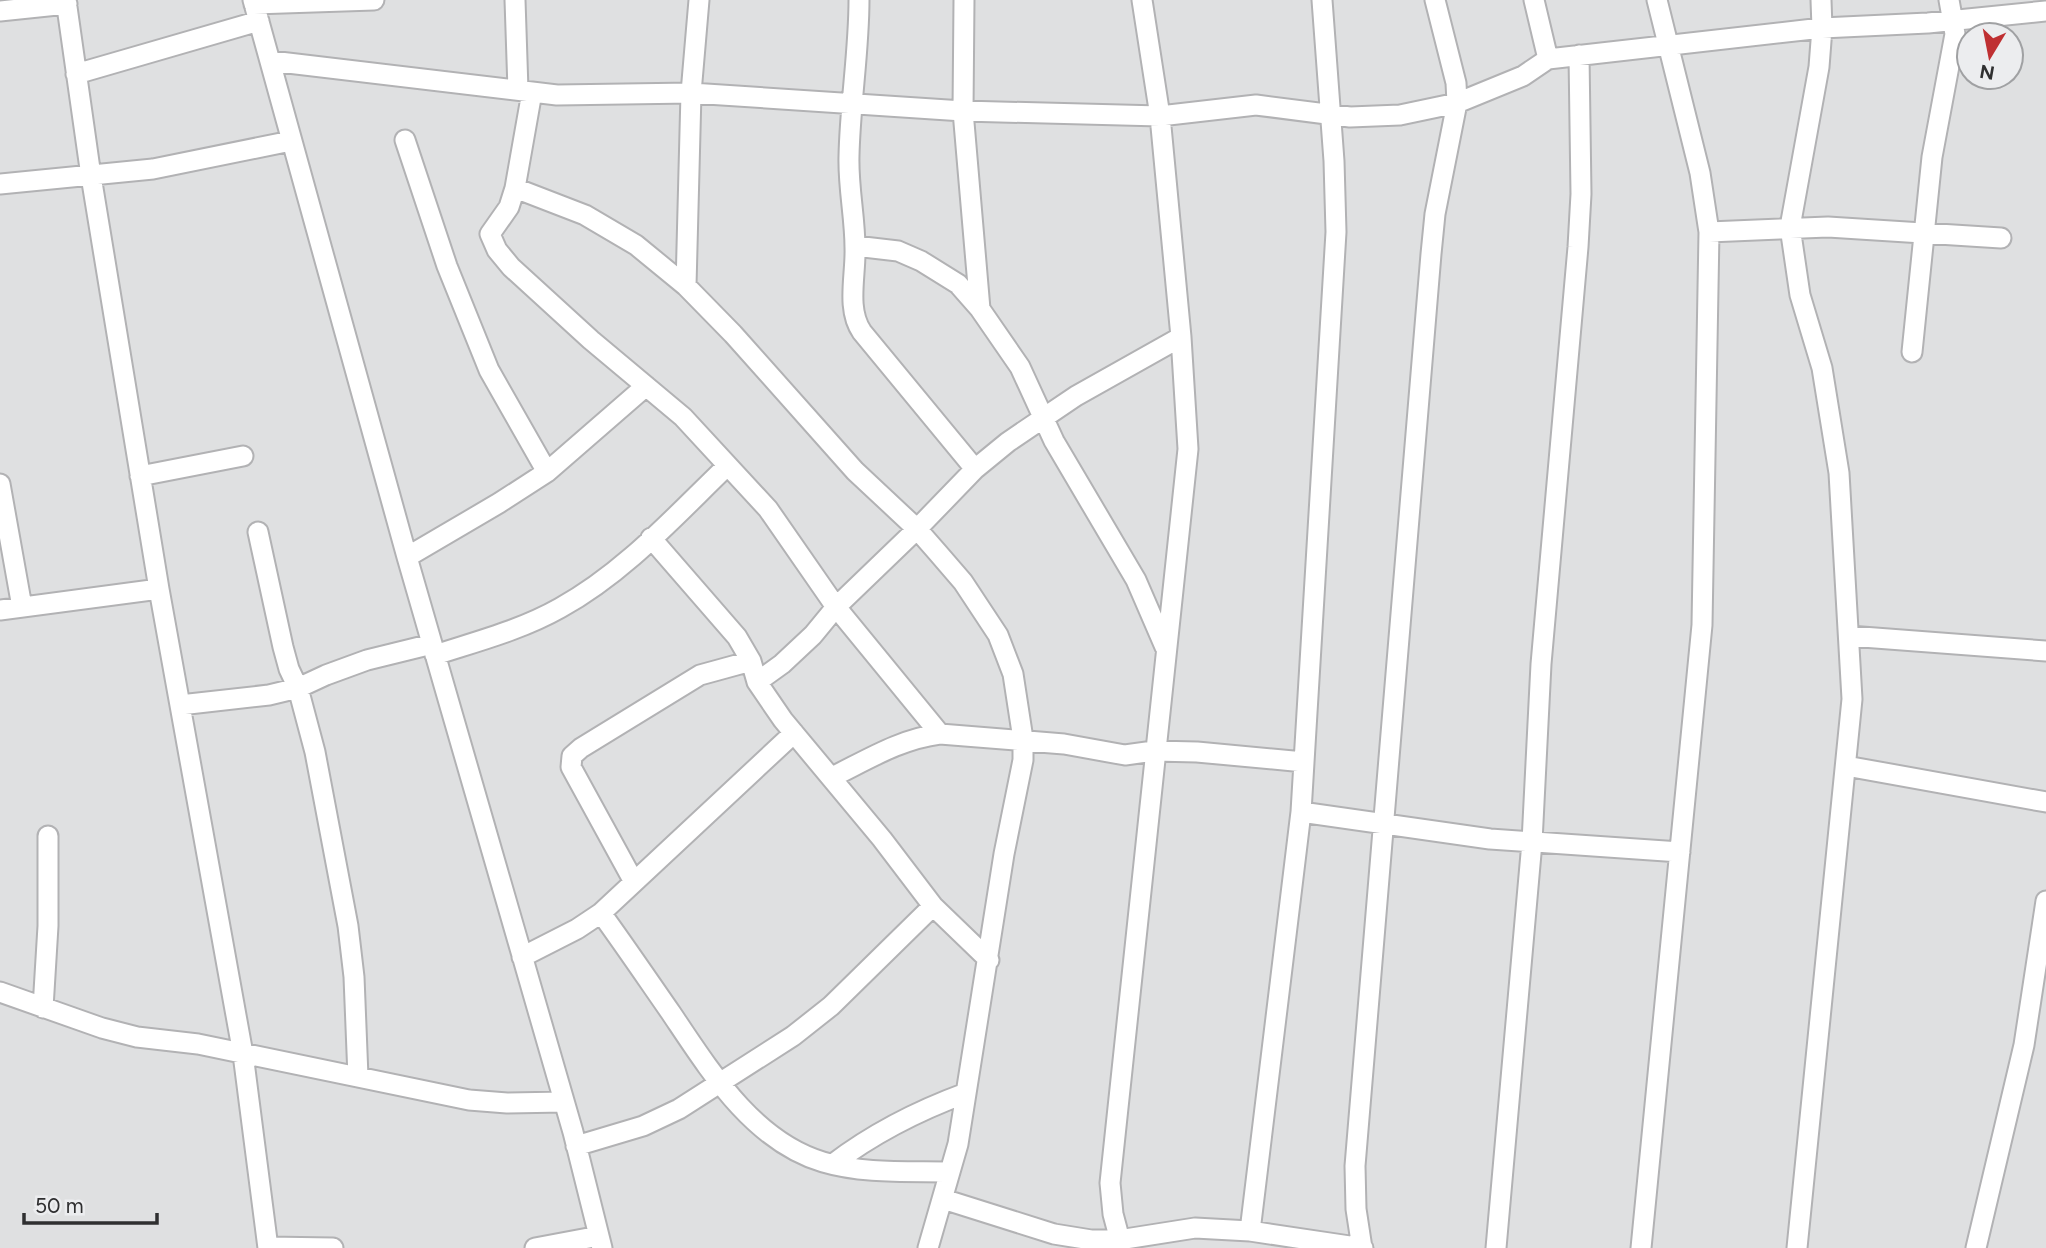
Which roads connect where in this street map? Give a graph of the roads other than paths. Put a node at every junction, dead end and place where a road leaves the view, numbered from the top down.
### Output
1 (374, 0) edge
2 (515, 0) edge
3 (699, 0) edge
4 (859, 0) edge
5 (964, 0) edge
6 (1142, 0) edge
7 (1322, 0) edge
8 (1435, 0) edge
9 (1534, 0) edge
10 (1657, 0) edge
11 (1821, 0) edge
12 (1949, 0) edge
13 (66, 2) edge
14 (255, 8) edge
15 (0, 11) edge
16 (2046, 11) edge
17 (1954, 20) junction
18 (1822, 27) junction
19 (1669, 44) junction
20 (1579, 55) junction
21 (1548, 60) junction
22 (271, 61) junction
23 (76, 74) junction
24 (525, 91) junction
25 (691, 93) junction
26 (1457, 103) junction
27 (851, 104) junction
28 (963, 111) junction
29 (1160, 116) junction
30 (1331, 116) junction
31 (405, 140) dead end
32 (291, 141) junction
33 (91, 176) junction
34 (0, 184) edge
35 (515, 188) junction
36 (1790, 227) junction
37 (1709, 232) junction
38 (1924, 233) junction
39 (2001, 238) dead end
40 (855, 246) junction
41 (686, 286) junction
42 (980, 309) junction
43 (1181, 337) junction
44 (1912, 352) dead end
45 (646, 386) junction
46 (1043, 418) junction
47 (243, 456) dead end
48 (727, 466) junction
49 (975, 469) junction
50 (547, 472) junction
51 (140, 476) junction
52 (0, 484) edge
53 (917, 529) junction
54 (258, 532) dead end
55 (651, 538) junction
56 (407, 557) junction
57 (159, 589) junction
58 (22, 607) junction
59 (835, 607) junction
60 (0, 610) edge
61 (1849, 636) junction
62 (434, 649) junction
63 (1166, 649) junction
64 (2046, 651) edge
65 (751, 662) junction
66 (757, 682) junction
67 (298, 688) junction
68 (180, 705) junction
69 (794, 733) junction
70 (940, 734) junction
71 (1023, 739) junction
72 (1154, 751) junction
73 (1304, 762) junction
74 (1846, 766) junction
75 (832, 778) junction
76 (2046, 802) edge
77 (1301, 812) junction
78 (1383, 823) junction
79 (48, 836) dead end
80 (1532, 842) junction
81 (1680, 852) junction
82 (634, 882) junction
83 (2046, 901) edge
84 (933, 906) junction
85 (601, 913) junction
86 (522, 957) junction
87 (989, 960) junction
88 (0, 992) edge
89 (43, 1008) junction
90 (243, 1054) junction
91 (358, 1077) junction
92 (720, 1084) junction
93 (966, 1093) junction
94 (564, 1102) junction
95 (576, 1146) junction
96 (833, 1164) junction
97 (950, 1172) junction
98 (943, 1199) junction
99 (1250, 1231) junction
100 (601, 1242) edge
101 (1150, 1242) edge
102 (1121, 1244) edge
103 (268, 1247) edge
104 (333, 1248) edge
105 (536, 1248) edge
106 (928, 1248) edge
107 (1363, 1248) edge
108 (1496, 1248) edge
109 (1641, 1248) edge
110 (1797, 1248) edge
111 (1976, 1248) edge

1 - 14 street
2 - 24 street
3 - 25 street
4 - 27 street
5 - 28 street
6 - 29 street
7 - 30 street
8 - 26 street
9 - 21 street
10 - 19 street
11 - 18 street
12 - 17 street
13 - 15 street
13 - 23 street
14 - 22 street
14 - 23 street
16 - 17 street
17 - 18 street
17 - 38 street
18 - 19 street
18 - 36 street
19 - 20 street
19 - 37 street
20 - 21 street
20 - 80 street
21 - 26 street
22 - 24 street
22 - 32 street
23 - 33 street
24 - 25 street
24 - 35 street
25 - 27 street
25 - 41 street
26 - 30 street
26 - 78 street
27 - 28 street
27 - 40 street
28 - 29 street
28 - 42 street
29 - 30 street
29 - 43 street
30 - 73 street
31 - 50 street
32 - 33 street
32 - 56 street
33 - 34 street
33 - 51 street
35 - 41 street
35 - 45 street
36 - 37 street
36 - 38 street
36 - 61 street
37 - 81 street
38 - 39 street
38 - 44 street
40 - 42 street
40 - 49 street
41 - 53 street
42 - 46 street
43 - 46 street
43 - 63 street
45 - 48 street
45 - 50 street
46 - 49 street
46 - 63 street
47 - 51 street
48 - 55 street
48 - 59 street
49 - 53 street
50 - 56 street
51 - 57 street
52 - 58 street
53 - 59 street
53 - 71 street
54 - 67 street
55 - 62 street
55 - 65 street
56 - 62 street
57 - 58 street
57 - 68 street
58 - 60 street
59 - 66 street
59 - 70 street
61 - 64 street
61 - 74 street
62 - 67 street
62 - 86 street
63 - 72 street
65 - 66 street
65 - 82 street
66 - 69 street
67 - 68 street
67 - 91 street
68 - 90 street
69 - 75 street
69 - 82 street
70 - 71 street
70 - 75 street
71 - 72 street
71 - 87 street
72 - 73 street
72 - 102 street
73 - 77 street
74 - 76 street
74 - 110 street
75 - 84 street
77 - 78 street
77 - 99 street
78 - 80 street
78 - 107 street
79 - 89 street
80 - 81 street
80 - 108 street
81 - 109 street
82 - 85 street
83 - 111 street
84 - 87 street
84 - 92 street
85 - 86 street
85 - 92 street
86 - 94 street
87 - 93 street
88 - 89 street
89 - 90 street
90 - 91 street
90 - 103 street
91 - 94 street
92 - 95 street
92 - 96 street
93 - 96 street
93 - 97 street
94 - 95 street
95 - 100 street
96 - 97 street
97 - 98 street
98 - 102 street
98 - 106 street
99 - 101 street
99 - 107 street
100 - 105 street
101 - 102 street
103 - 104 street

